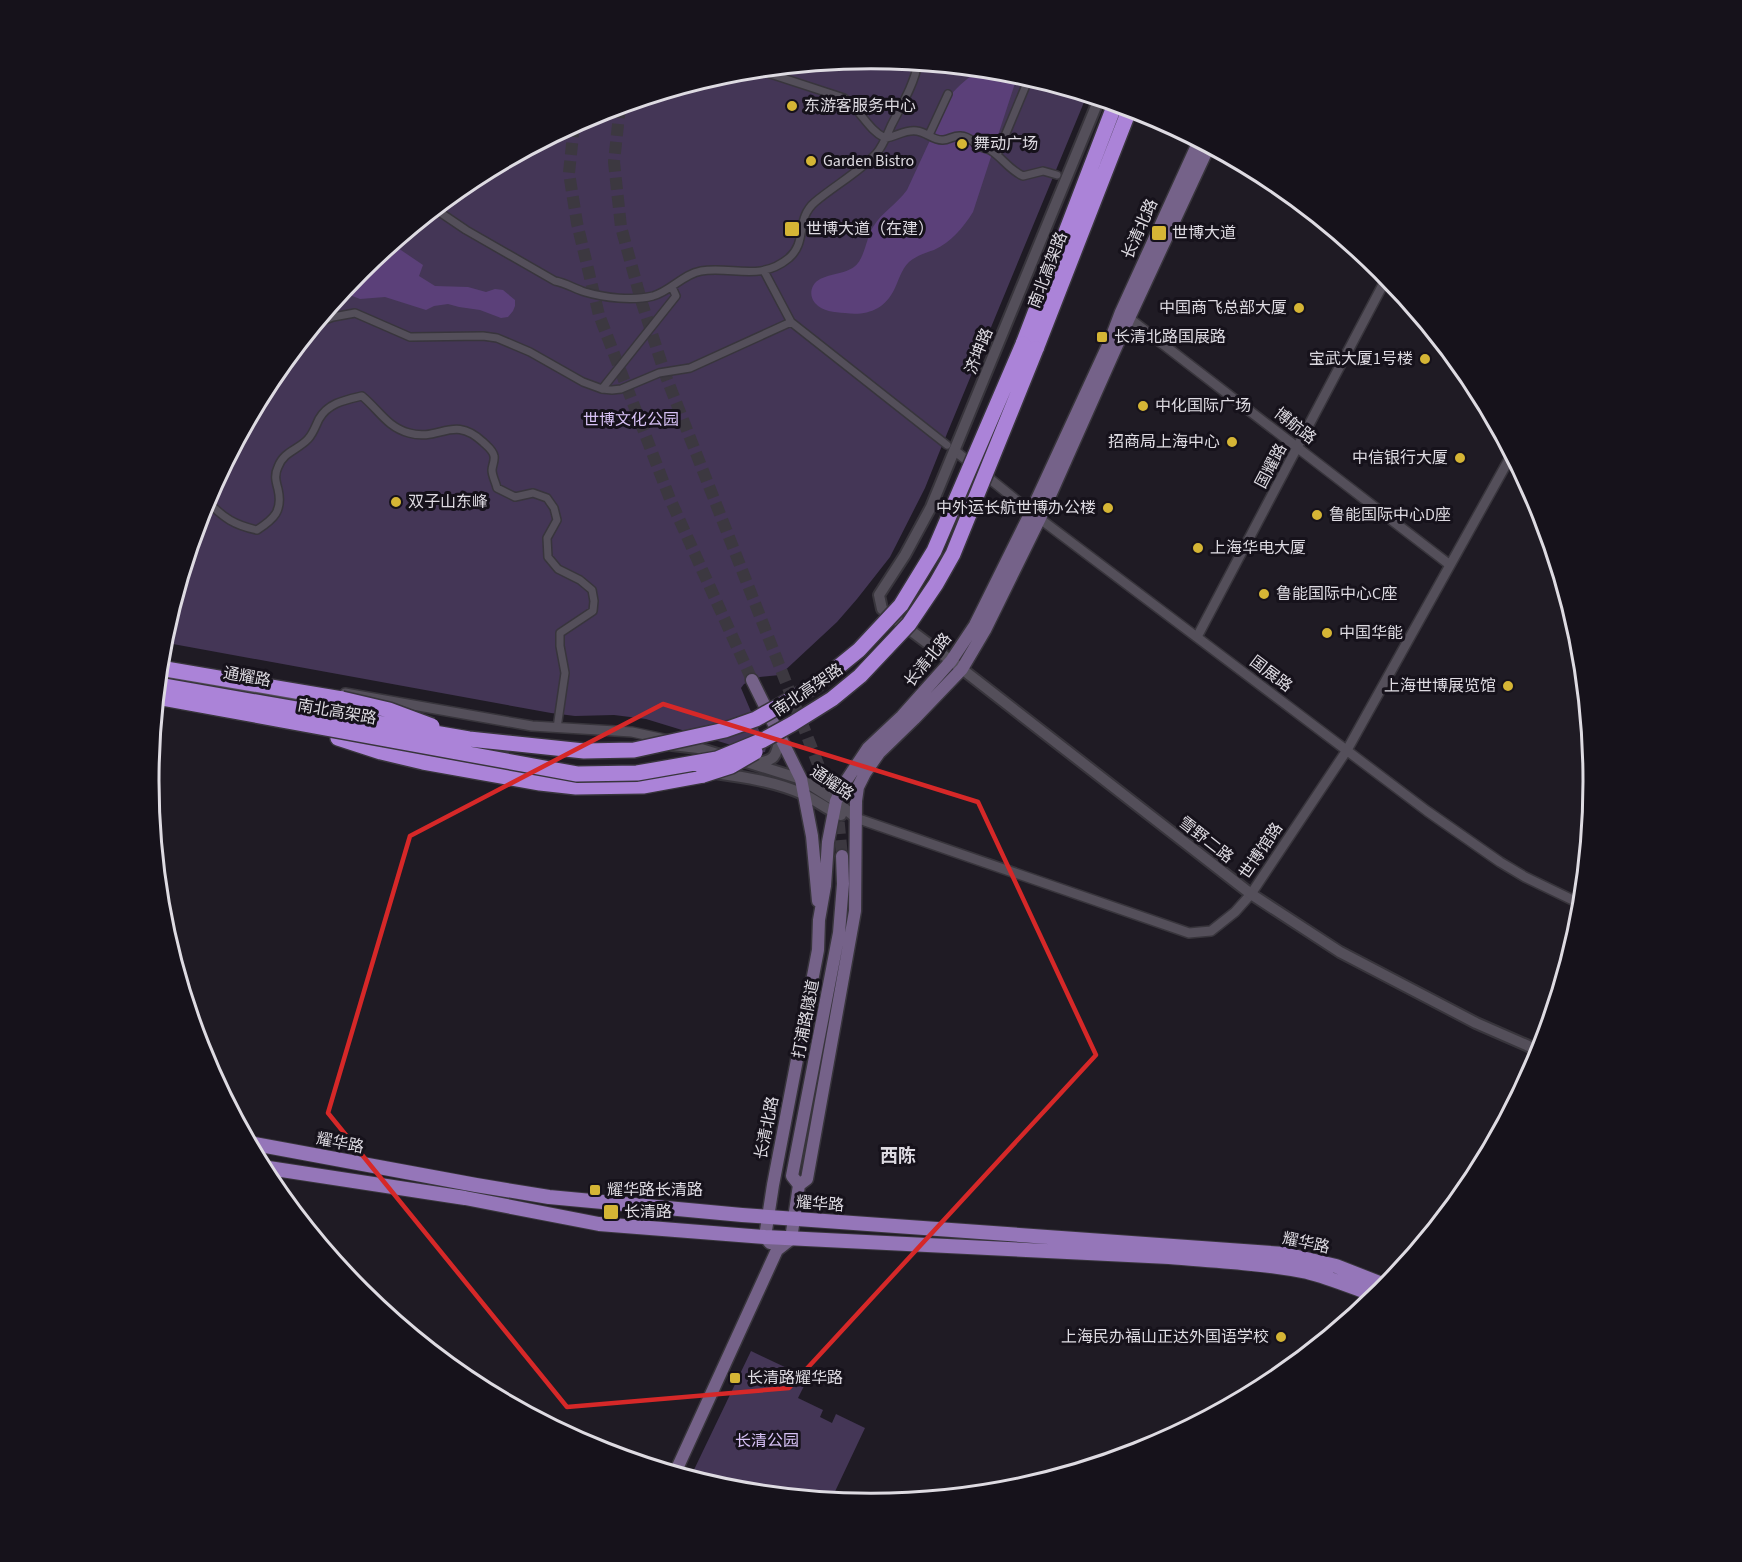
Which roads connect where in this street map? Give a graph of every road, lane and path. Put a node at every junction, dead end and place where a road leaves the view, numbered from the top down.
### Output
1 (915, 71) edge
2 (775, 76) edge
3 (1025, 86) edge
4 (948, 94) dead end
5 (1096, 106) edge
6 (1112, 112) edge
7 (1127, 117) edge
8 (929, 135) junction
9 (885, 138) junction
10 (1196, 147) edge
11 (1206, 153) edge
12 (996, 155) junction
13 (1057, 175) dead end
14 (442, 213) edge
15 (764, 271) junction
16 (672, 287) junction
17 (1383, 287) edge
18 (1125, 315) junction
19 (331, 318) edge
20 (791, 322) junction
21 (602, 389) junction
22 (1298, 447) junction
23 (950, 448) junction
24 (1508, 462) edge
25 (214, 507) edge
26 (1036, 515) junction
27 (1450, 565) junction
28 (882, 609) joint
29 (1197, 637) junction
30 (169, 663) edge
31 (956, 665) junction
32 (168, 669) edge
33 (167, 677) edge
34 (753, 680) tunnel mouth
35 (165, 686) edge
36 (164, 698) edge
37 (163, 705) edge
38 (792, 724) junction
39 (557, 728) junction
40 (338, 738) junction
41 (780, 738) junction
42 (469, 739) junction
43 (698, 748) junction
44 (1347, 750) junction
45 (753, 763) junction
46 (801, 779) junction
47 (804, 794) junction
48 (834, 806) junction
49 (856, 818) junction
50 (842, 856) tunnel mouth
51 (1251, 894) junction
52 (1572, 900) edge
53 (819, 920) junction
54 (1531, 1047) edge
55 (259, 1145) edge
56 (274, 1169) edge
57 (799, 1185) junction
58 (768, 1217) junction
59 (793, 1219) junction
60 (765, 1238) junction
61 (791, 1239) junction
62 (777, 1250) junction
63 (1377, 1281) edge
64 (1366, 1292) edge
65 (678, 1466) edge

1 - 9 street
2 - 9 street
3 - 12 street
4 - 8 street
5 - 23 street, 济坤路
6 - 42 highway, 南北高架路, bridge
7 - 38 highway, 南北高架路, bridge
8 - 9 street
8 - 12 street
9 - 15 street
10 - 18 main road, 长清北路
11 - 18 main road, 长清北路
12 - 13 street
14 - 16 street
15 - 16 street
15 - 20 street
16 - 21 street
17 - 22 street, 国耀路
18 - 22 street, 博航路
18 - 26 main road, 长清北路
19 - 21 street
20 - 21 street
20 - 23 street
22 - 27 street, 博航路
22 - 29 street, 国耀路
23 - 26 street, 国展路
23 - 28 street, 济坤路
24 - 27 street, 世博馆路
25 - 39 street
26 - 29 street, 国展路
26 - 31 main road, 长清北路
27 - 44 street, 世博馆路
28 - 31 street, 雪野二路
29 - 44 street, 国展路
30 - 39 street
31 - 48 main road, 长清北路
31 - 49 main road, 长清北路
31 - 51 street, 雪野二路
32 - 42 highway, bridge
33 - 43 street, 通耀路
34 - 41 main road
35 - 42 highway, 南北高架路, bridge
36 - 38 highway, 南北高架路, bridge
37 - 40 street, 通耀路
38 - 40 highway, bridge
39 - 43 street
40 - 47 street, 通耀路
41 - 45 street
41 - 46 main road
43 - 45 street, 通耀路
44 - 51 street, 世博馆路
44 - 52 street, 国展路
45 - 46 street, 通耀路
46 - 47 main road
46 - 48 street, 通耀路
47 - 48 street, 通耀路
47 - 53 main road
48 - 49 street, 通耀路
48 - 53 main road, 长清北路
49 - 51 street, 世博馆路
49 - 57 main road, 长清北路
50 - 57 main road, 打浦路隧道
51 - 54 street, 雪野二路
53 - 58 main road, 长清北路
55 - 58 main road, 耀华路
56 - 60 main road, 耀华路
57 - 59 main road, 长清北路
58 - 59 main road, 耀华路
58 - 60 main road
59 - 61 main road
59 - 63 main road, 耀华路
60 - 61 main road, 耀华路
60 - 62 main road
61 - 62 main road
61 - 64 main road, 耀华路
62 - 65 main road

